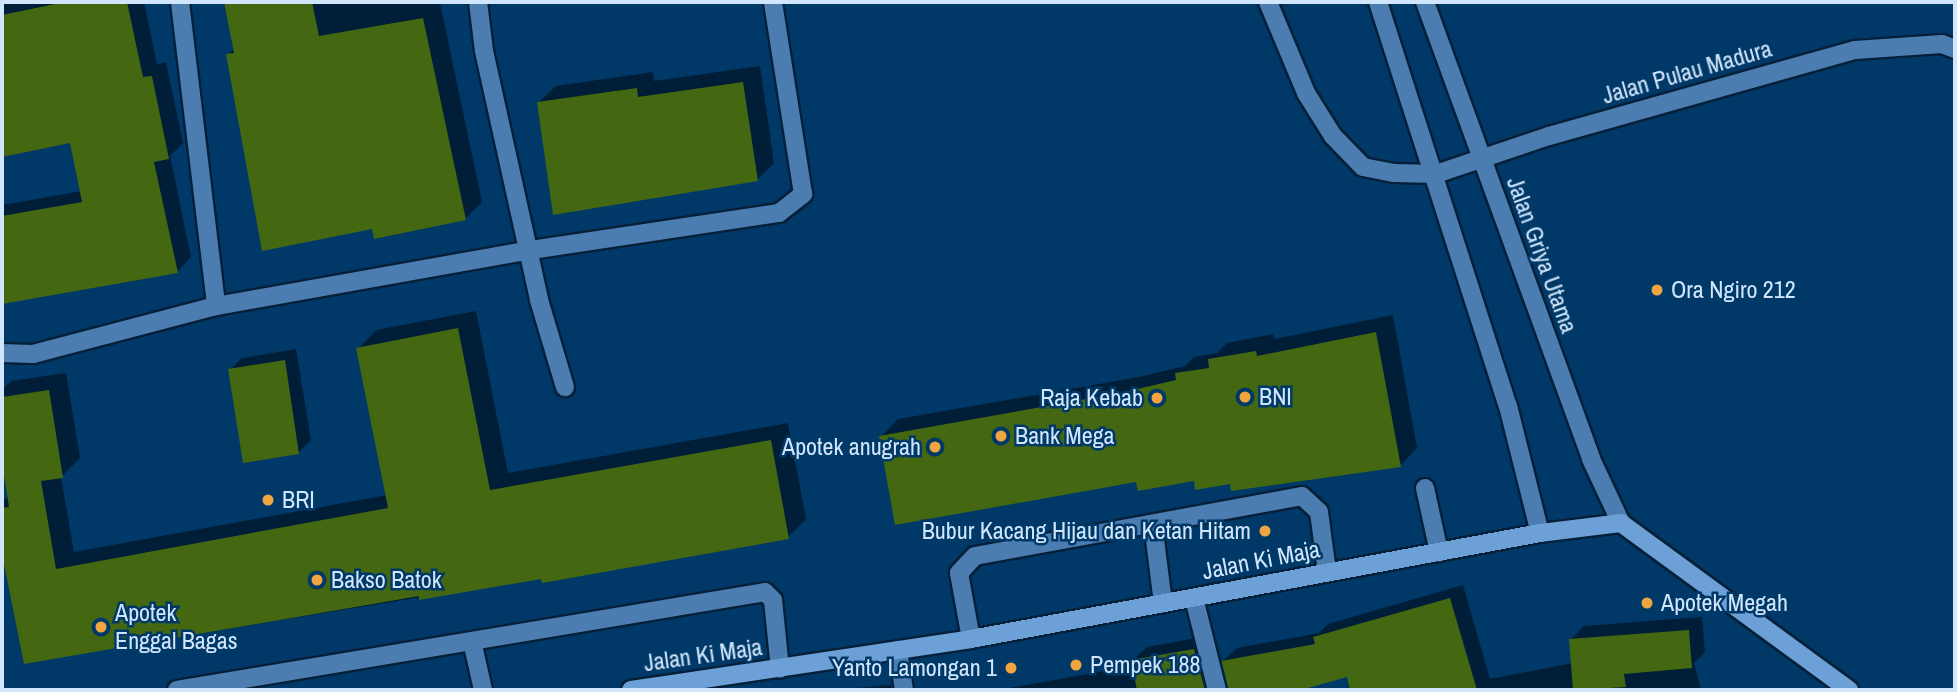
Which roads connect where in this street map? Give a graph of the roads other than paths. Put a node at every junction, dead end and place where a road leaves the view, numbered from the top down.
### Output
1 (180, 2) edge
2 (478, 2) edge
3 (773, 2) edge
4 (1268, 2) edge
5 (1378, 2) edge
6 (1425, 2) edge
7 (1955, 49) edge
8 (1479, 159) junction
9 (1436, 174) junction
10 (531, 250) junction
11 (216, 306) junction
12 (2, 354) edge
13 (565, 387) dead end
14 (1424, 488) dead end
15 (1620, 523) junction
16 (1153, 524) junction
17 (1540, 533) junction
18 (1440, 552) junction
19 (1327, 572) junction
20 (1194, 598) junction
21 (1163, 603) junction
22 (971, 639) junction
23 (472, 641) junction
24 (898, 650) junction
25 (780, 668) junction
26 (177, 690) edge
27 (483, 690) edge
28 (631, 690) edge
29 (904, 690) edge
30 (1217, 690) edge
31 (1849, 690) edge

1 - 11 street
2 - 10 street
3 - 10 street
4 - 9 street
5 - 9 street
6 - 8 street, Jalan Griya Utama
7 - 8 street, Jalan Pulau Madura
8 - 9 street, Jalan Pulau Madura
8 - 15 street, Jalan Griya Utama
9 - 17 street
10 - 11 street
10 - 13 street
11 - 12 street
14 - 18 street
15 - 17 main road, Jalan Ki Maja
15 - 31 main road
16 - 19 street
16 - 21 street
16 - 22 street
17 - 18 main road, Jalan Ki Maja
18 - 19 main road, Jalan Ki Maja
19 - 20 main road, Jalan Ki Maja
20 - 21 main road, Jalan Ki Maja
20 - 30 street
21 - 22 main road, Jalan Ki Maja
22 - 24 main road, Jalan Ki Maja
23 - 25 street
23 - 26 street
23 - 27 street
24 - 25 main road, Jalan Ki Maja
24 - 29 street
25 - 28 main road, Jalan Ki Maja

